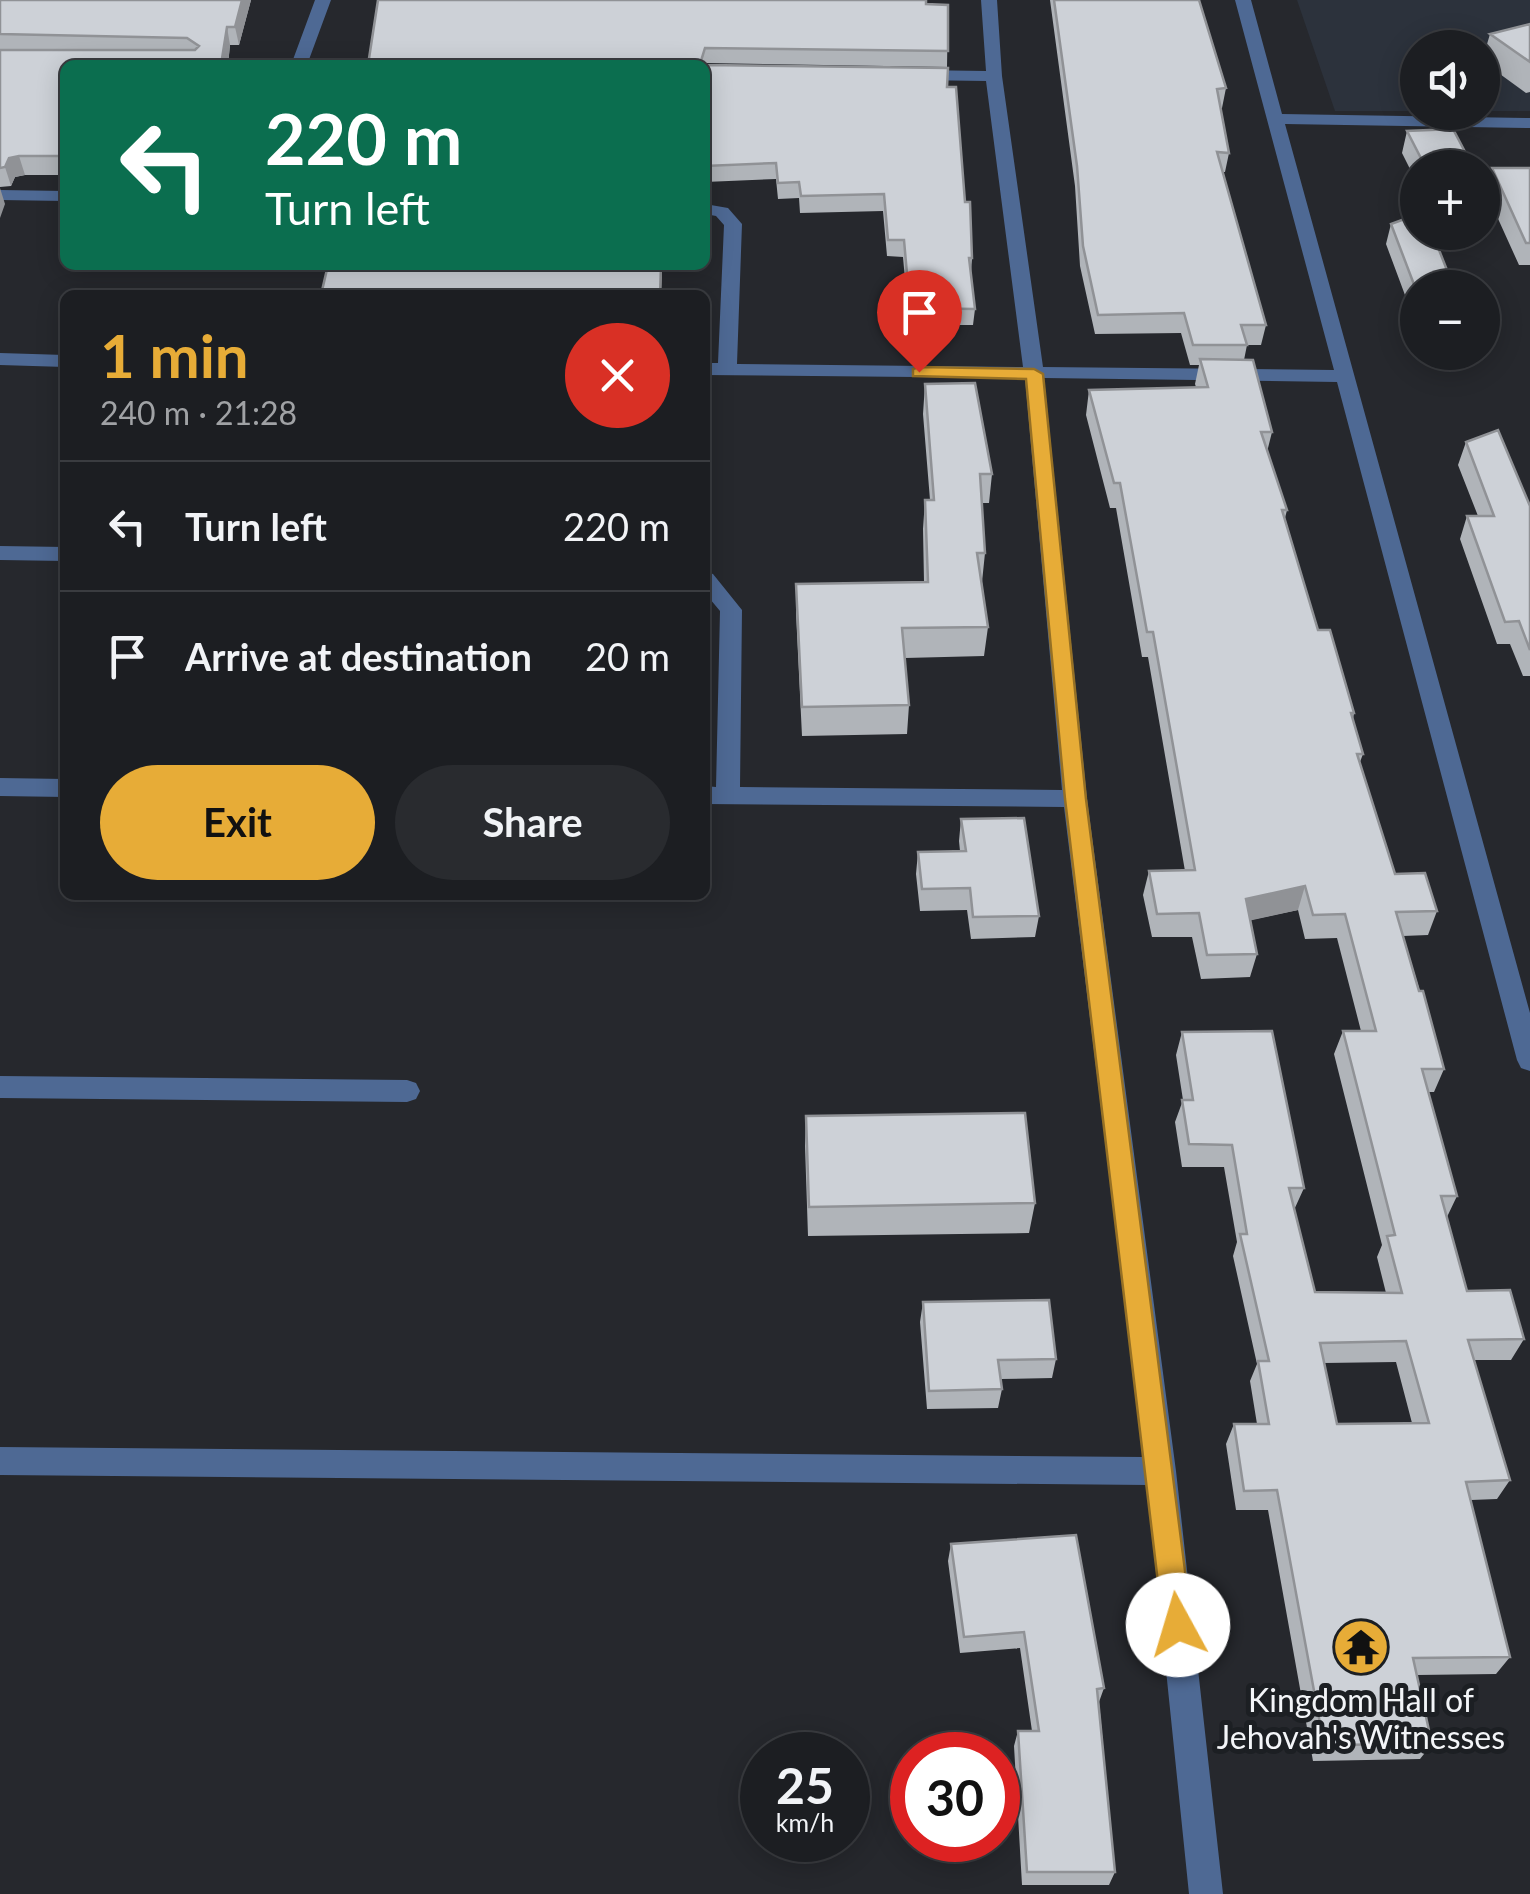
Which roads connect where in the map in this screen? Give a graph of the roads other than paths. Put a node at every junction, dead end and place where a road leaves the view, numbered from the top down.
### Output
1 (323, 0) edge
2 (990, 0) edge
3 (1244, 0) edge
4 (301, 60) edge
5 (898, 75) edge
6 (994, 76) junction
7 (1276, 119) junction
8 (1530, 123) edge
9 (0, 195) edge
10 (60, 196) edge
11 (710, 210) edge
12 (0, 359) edge
13 (60, 360) edge
14 (710, 369) edge
15 (727, 370) junction
16 (1034, 374) junction
17 (1345, 376) junction
18 (0, 553) edge
19 (60, 554) edge
20 (710, 586) edge
21 (0, 787) edge
22 (60, 788) edge
23 (717, 796) edge
24 (1075, 799) junction
25 (1530, 1060) edge
26 (0, 1087) edge
27 (407, 1091) dead end
28 (0, 1461) edge
29 (1161, 1472) junction
30 (1206, 1894) edge

1 - 4 street
2 - 6 street
3 - 7 street
5 - 6 street
6 - 16 street
7 - 8 street
7 - 17 street
9 - 10 street
11 - 15 street
12 - 13 street
14 - 15 street
15 - 16 street
16 - 17 street
16 - 24 street
17 - 25 street
18 - 19 street
20 - 23 street
21 - 22 street
23 - 24 street
24 - 29 street
26 - 27 street
28 - 29 street
29 - 30 street

